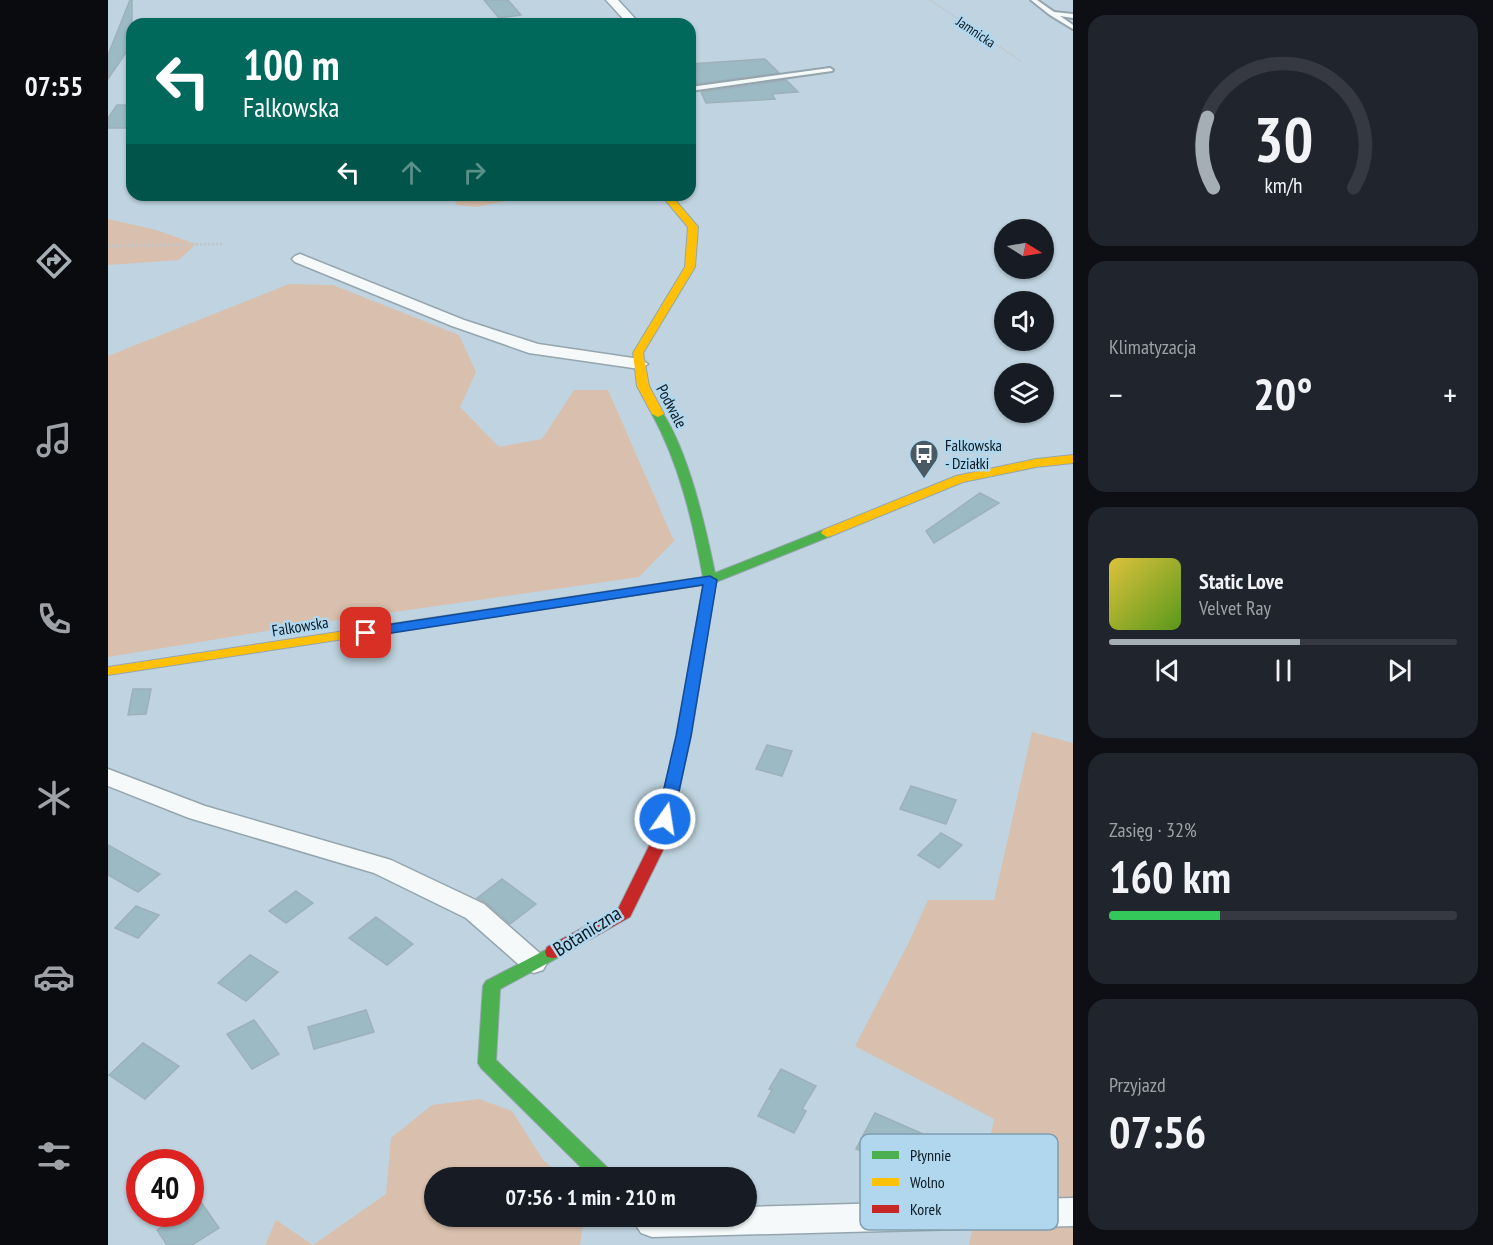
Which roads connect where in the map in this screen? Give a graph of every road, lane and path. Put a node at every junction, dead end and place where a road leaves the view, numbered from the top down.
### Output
1 (612, 0) edge
2 (930, 0) edge
3 (1034, 0) edge
4 (1052, 14) junction
5 (1073, 16) edge
6 (628, 18) edge
7 (1073, 27) edge
8 (1022, 62) dead end
9 (830, 70) dead end
10 (696, 88) edge
11 (671, 201) edge
12 (224, 244) dead end
13 (108, 246) edge
14 (300, 259) dead end
15 (640, 364) junction
16 (1073, 459) edge
17 (710, 580) junction
18 (108, 671) edge
19 (108, 777) edge
20 (534, 963) junction
21 (594, 1167) edge
22 (1058, 1212) edge
23 (1073, 1212) edge
24 (860, 1218) edge
25 (757, 1220) edge

1 - 6 street
2 - 8 path, Jamnicka
3 - 4 lane
4 - 5 lane
4 - 7 lane
9 - 10 lane
11 - 15 street, Podwale
12 - 13 path
14 - 15 street
15 - 17 street, Podwale
16 - 17 street, Falkowska
17 - 18 street, Falkowska
17 - 20 street, Botaniczna
19 - 20 street
20 - 21 street, Botaniczna
22 - 23 street
24 - 25 street

